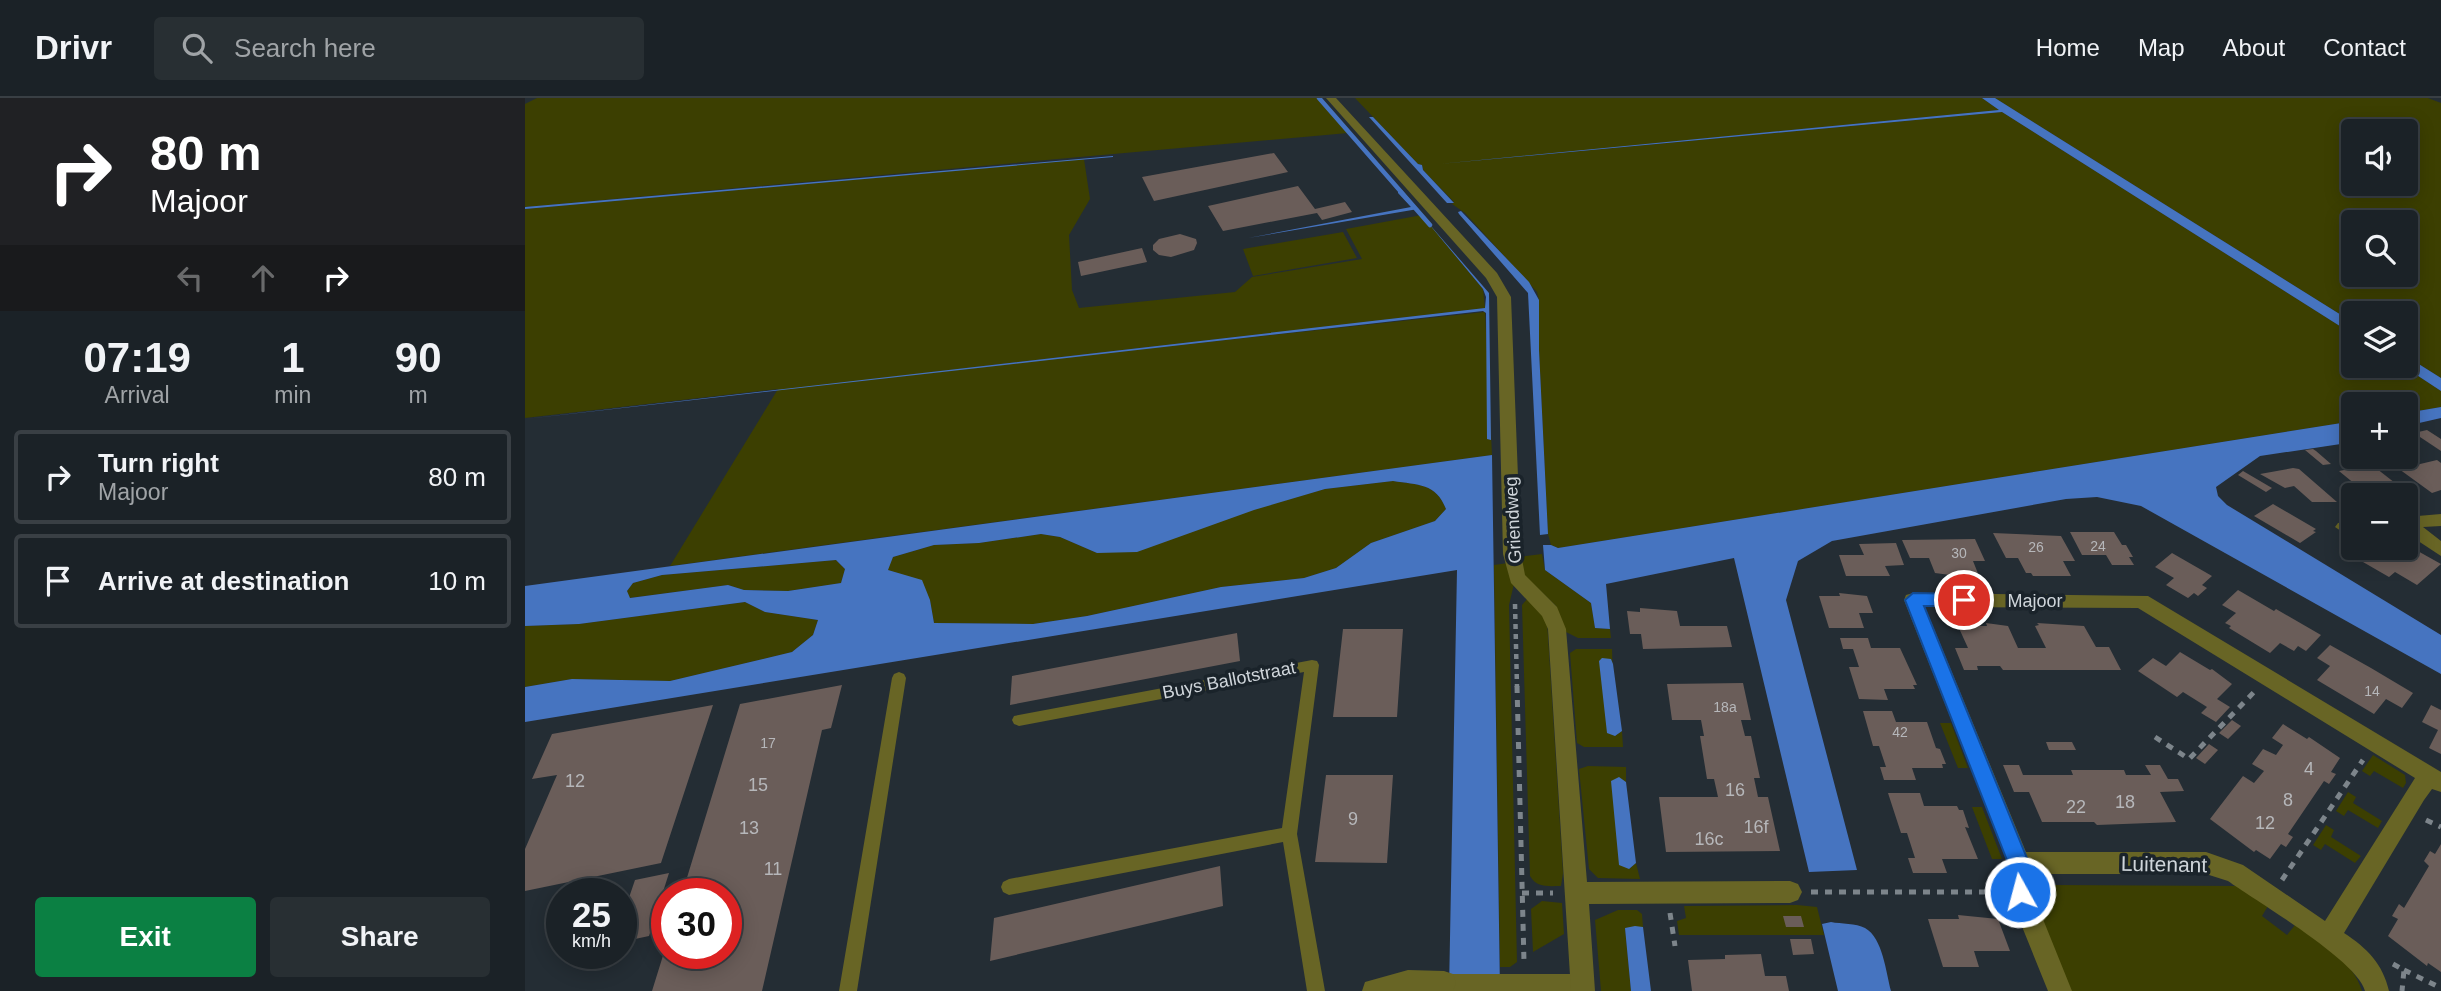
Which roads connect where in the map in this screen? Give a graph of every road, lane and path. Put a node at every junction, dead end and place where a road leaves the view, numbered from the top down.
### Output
1 (1331, 98) edge
2 (2441, 520) edge
3 (2418, 522) edge
4 (2418, 532) edge
5 (2441, 550) edge
6 (1515, 608) dead end
7 (899, 678) dead end
8 (2258, 688) dead end
9 (1020, 720) dead end
10 (2155, 737) dead end
11 (2365, 756) dead end
12 (2436, 780) edge
13 (2441, 827) edge
14 (2419, 831) dead end
15 (1289, 834) junction
16 (2019, 863) junction
17 (2279, 884) dead end
18 (1009, 887) dead end
19 (1790, 892) joint
20 (2020, 892) junction
21 (1523, 893) junction
22 (1576, 893) junction
23 (1673, 936) dead end
24 (2330, 936) junction
25 (1675, 946) dead end
26 (2385, 959) dead end
27 (2404, 970) junction
28 (1444, 983) joint
29 (1502, 983) joint
30 (1525, 983) junction
31 (1582, 987) edge
32 (2441, 988) edge
33 (848, 991) edge
34 (1316, 991) edge
35 (1374, 991) edge
36 (2060, 991) edge
37 (2377, 991) edge
38 (2402, 991) edge

1 - 22 street, Griendweg
2 - 3 street
4 - 5 street
6 - 21 path
7 - 33 lane
8 - 10 path
9 - 15 lane, Buys Ballotstraat
11 - 17 path
12 - 16 street, Majoor
12 - 24 street
13 - 14 path
15 - 18 lane
15 - 34 lane, Buys Ballotstraat
16 - 20 street, Majoor
16 - 24 street, Luitenant
19 - 20 path
19 - 22 street
20 - 36 street, Majoor
21 - 22 path
21 - 30 path
22 - 31 street, Griendweg
23 - 25 path
24 - 37 street, Luitenant
26 - 27 path
27 - 32 path
27 - 38 path
28 - 29 lane
28 - 35 street
29 - 30 lane
30 - 31 lane

